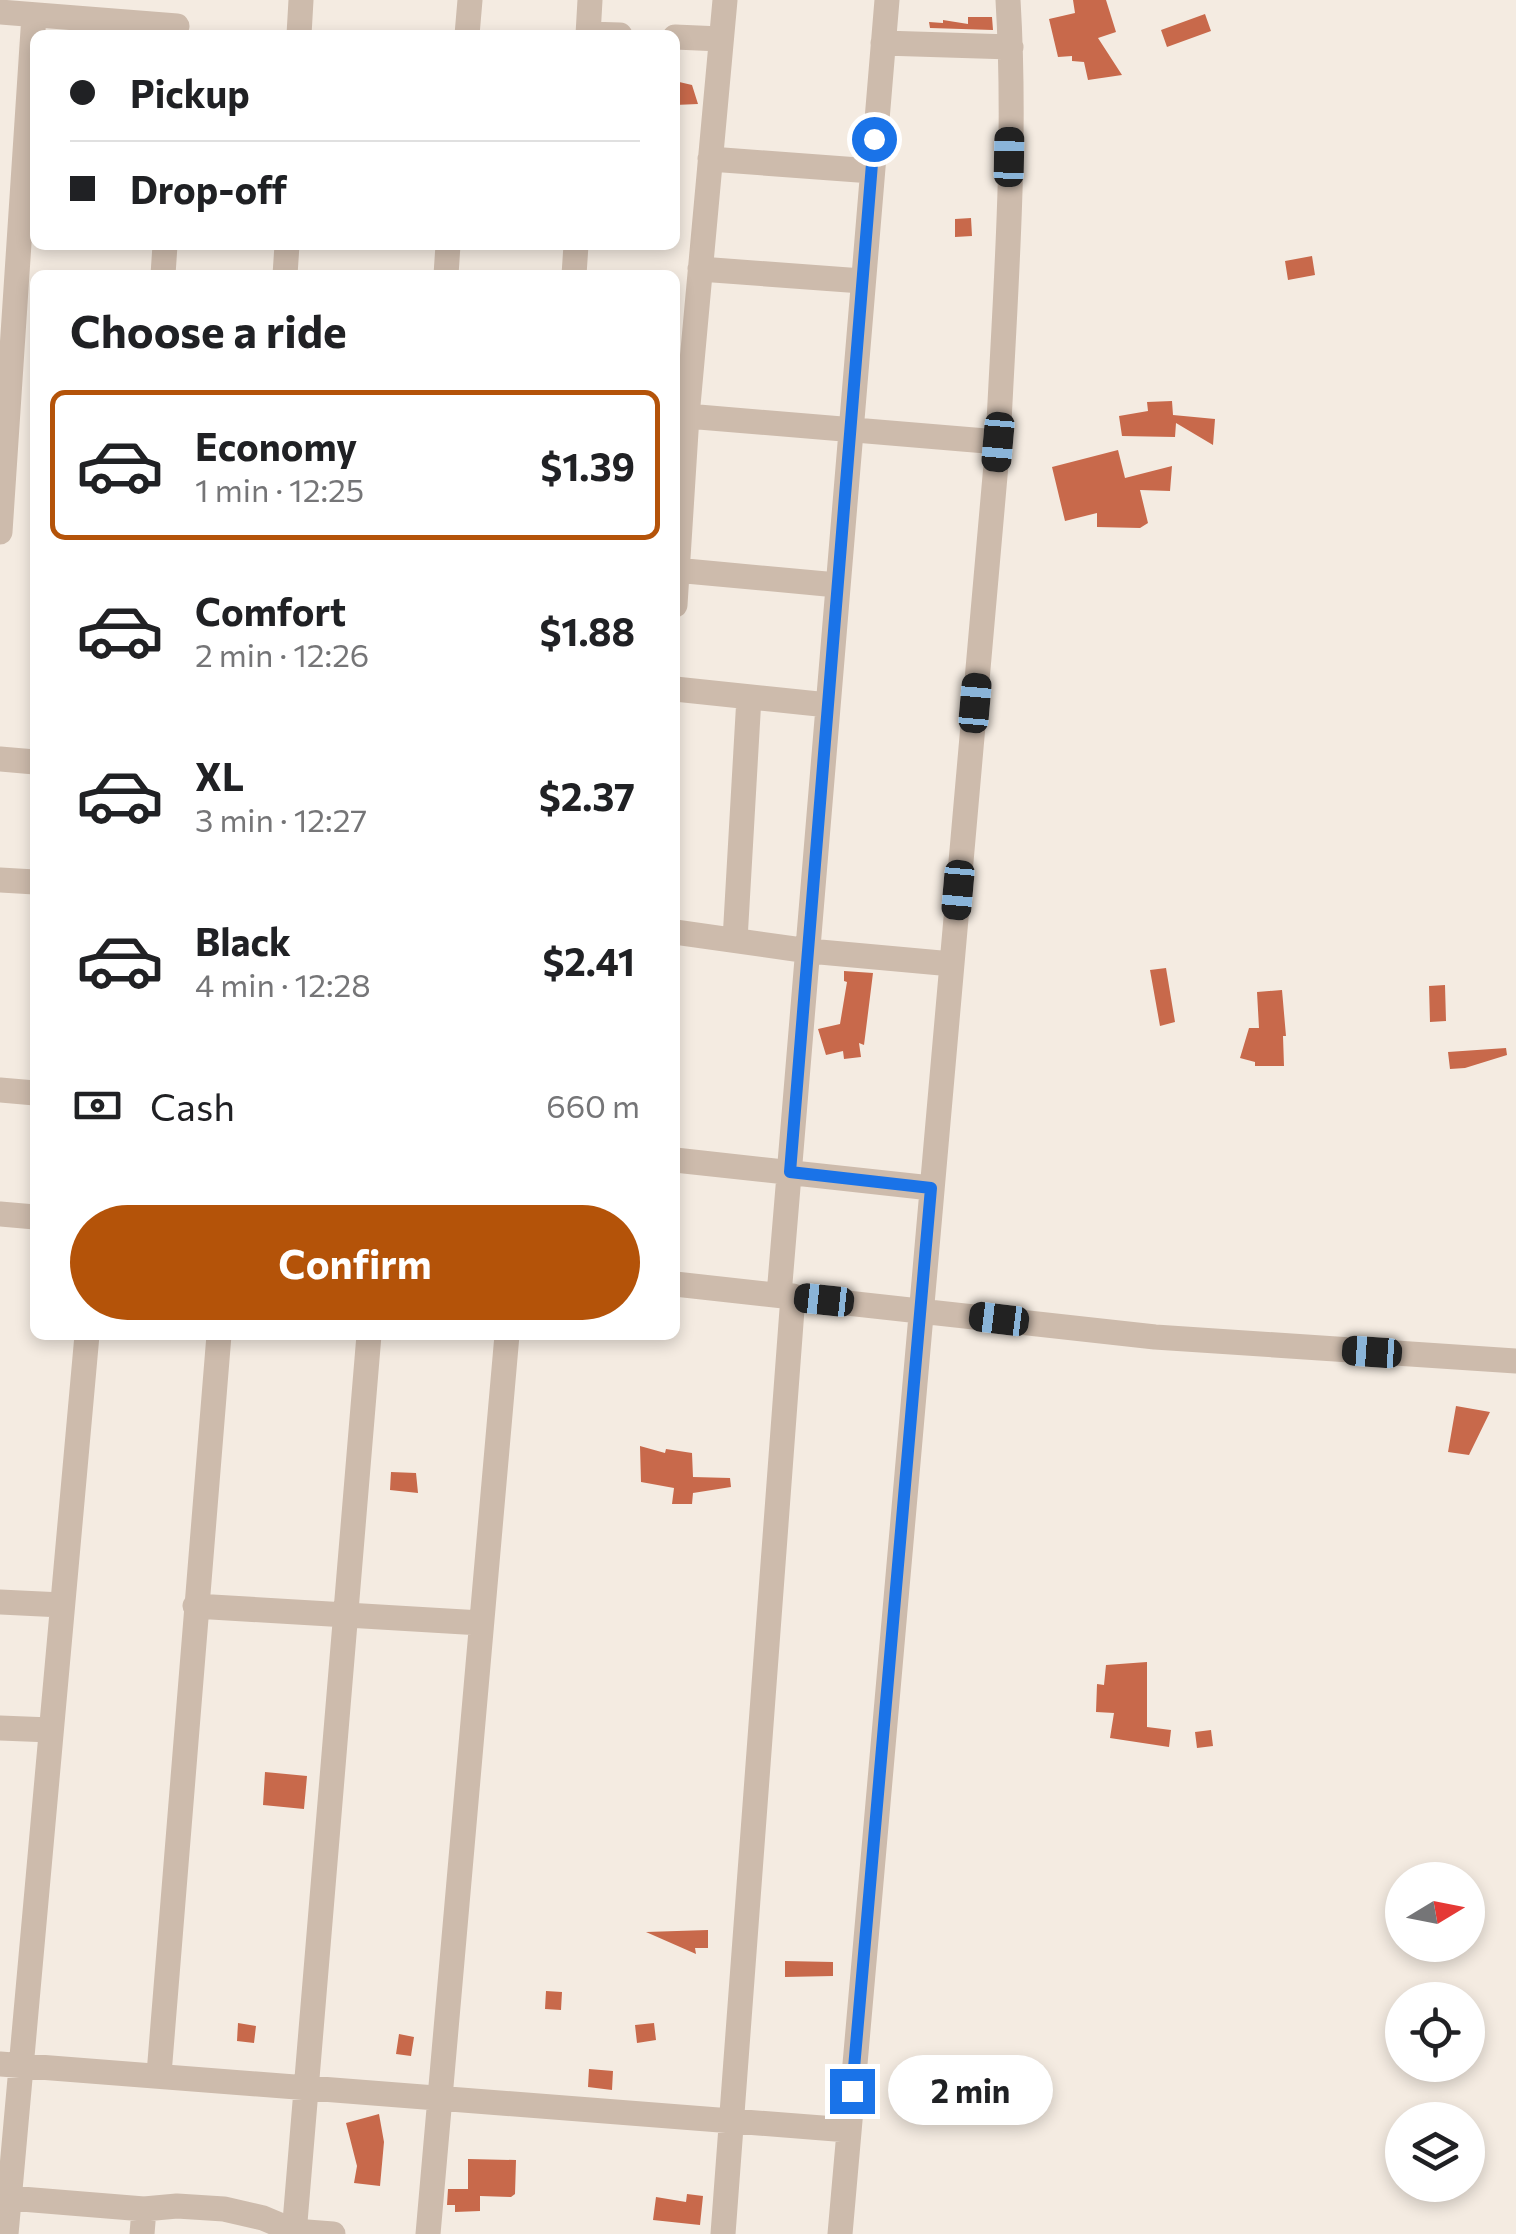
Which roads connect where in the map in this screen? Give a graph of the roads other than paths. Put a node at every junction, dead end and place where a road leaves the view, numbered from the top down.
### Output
1 (301, 0) edge
2 (470, 0) edge
3 (590, 0) edge
4 (725, 0) edge
5 (886, 0) edge
6 (1008, 0) edge
7 (108, 10) edge
8 (0, 12) edge
9 (34, 15) junction
10 (177, 20) edge
11 (33, 30) edge
12 (299, 30) edge
13 (467, 30) edge
14 (588, 30) edge
15 (680, 37) edge
16 (721, 39) junction
17 (883, 42) junction
18 (1011, 48) junction
19 (30, 87) edge
20 (710, 159) junction
21 (872, 171) junction
22 (700, 269) junction
23 (862, 281) junction
24 (15, 358) edge
25 (681, 416) edge
26 (849, 430) junction
27 (998, 442) junction
28 (680, 447) edge
29 (0, 532) edge
30 (680, 570) edge
31 (837, 585) junction
32 (680, 689) edge
33 (749, 696) junction
34 (828, 705) junction
35 (0, 759) edge
36 (30, 762) edge
37 (0, 880) edge
38 (30, 882) edge
39 (680, 933) edge
40 (734, 940) junction
41 (809, 951) junction
42 (952, 964) junction
43 (0, 1090) edge
44 (30, 1093) edge
45 (680, 1161) edge
46 (790, 1172) junction
47 (931, 1188) junction
48 (0, 1214) edge
49 (30, 1217) edge
50 (680, 1285) edge
51 (786, 1296) junction
52 (920, 1310) junction
53 (87, 1340) edge
54 (218, 1340) edge
55 (369, 1340) edge
56 (507, 1340) edge
57 (1516, 1361) edge
58 (0, 1602) edge
59 (62, 1605) junction
60 (195, 1606) junction
61 (348, 1612) junction
62 (481, 1623) junction
63 (0, 1728) edge
64 (50, 1730) junction
65 (10, 2065) edge
66 (159, 2074) junction
67 (307, 2086) junction
68 (438, 2098) junction
69 (733, 2121) junction
70 (848, 2130) junction
71 (9, 2198) junction
72 (143, 2222) edge
73 (294, 2232) edge
74 (6, 2234) edge
75 (333, 2234) edge
76 (428, 2234) edge
77 (723, 2234) edge
78 (840, 2234) edge

1 - 12 street
2 - 13 street
3 - 14 street
4 - 16 street
5 - 17 street
6 - 18 street
7 - 9 street
7 - 10 street
8 - 9 street
9 - 11 street
15 - 16 street
16 - 20 street
17 - 18 street
17 - 21 street
18 - 27 street
19 - 24 street
20 - 21 street
20 - 22 street
21 - 23 street
22 - 23 street
22 - 25 street
23 - 26 street
24 - 29 street
25 - 26 street
25 - 28 street
26 - 27 street
26 - 31 street
27 - 42 street
30 - 31 street
31 - 34 street
32 - 33 street
33 - 34 street
33 - 40 street
34 - 41 street
35 - 36 street
37 - 38 street
39 - 40 street
40 - 41 street
41 - 42 street
41 - 46 street
42 - 47 street
43 - 44 street
45 - 46 street
46 - 47 street
46 - 51 street
47 - 52 street
48 - 49 street
50 - 51 street
51 - 52 street
51 - 69 street
52 - 57 street
52 - 70 street
53 - 59 street
54 - 60 street
55 - 61 street
56 - 62 street
58 - 59 street
59 - 64 street
60 - 61 street
60 - 66 street
61 - 62 street
61 - 67 street
62 - 68 street
63 - 64 street
64 - 65 street
65 - 66 street
65 - 71 street
66 - 67 street
67 - 68 street
67 - 73 street
68 - 69 street
68 - 76 street
69 - 70 street
69 - 77 street
70 - 78 street
71 - 72 street
71 - 74 street
72 - 73 street
73 - 75 street

